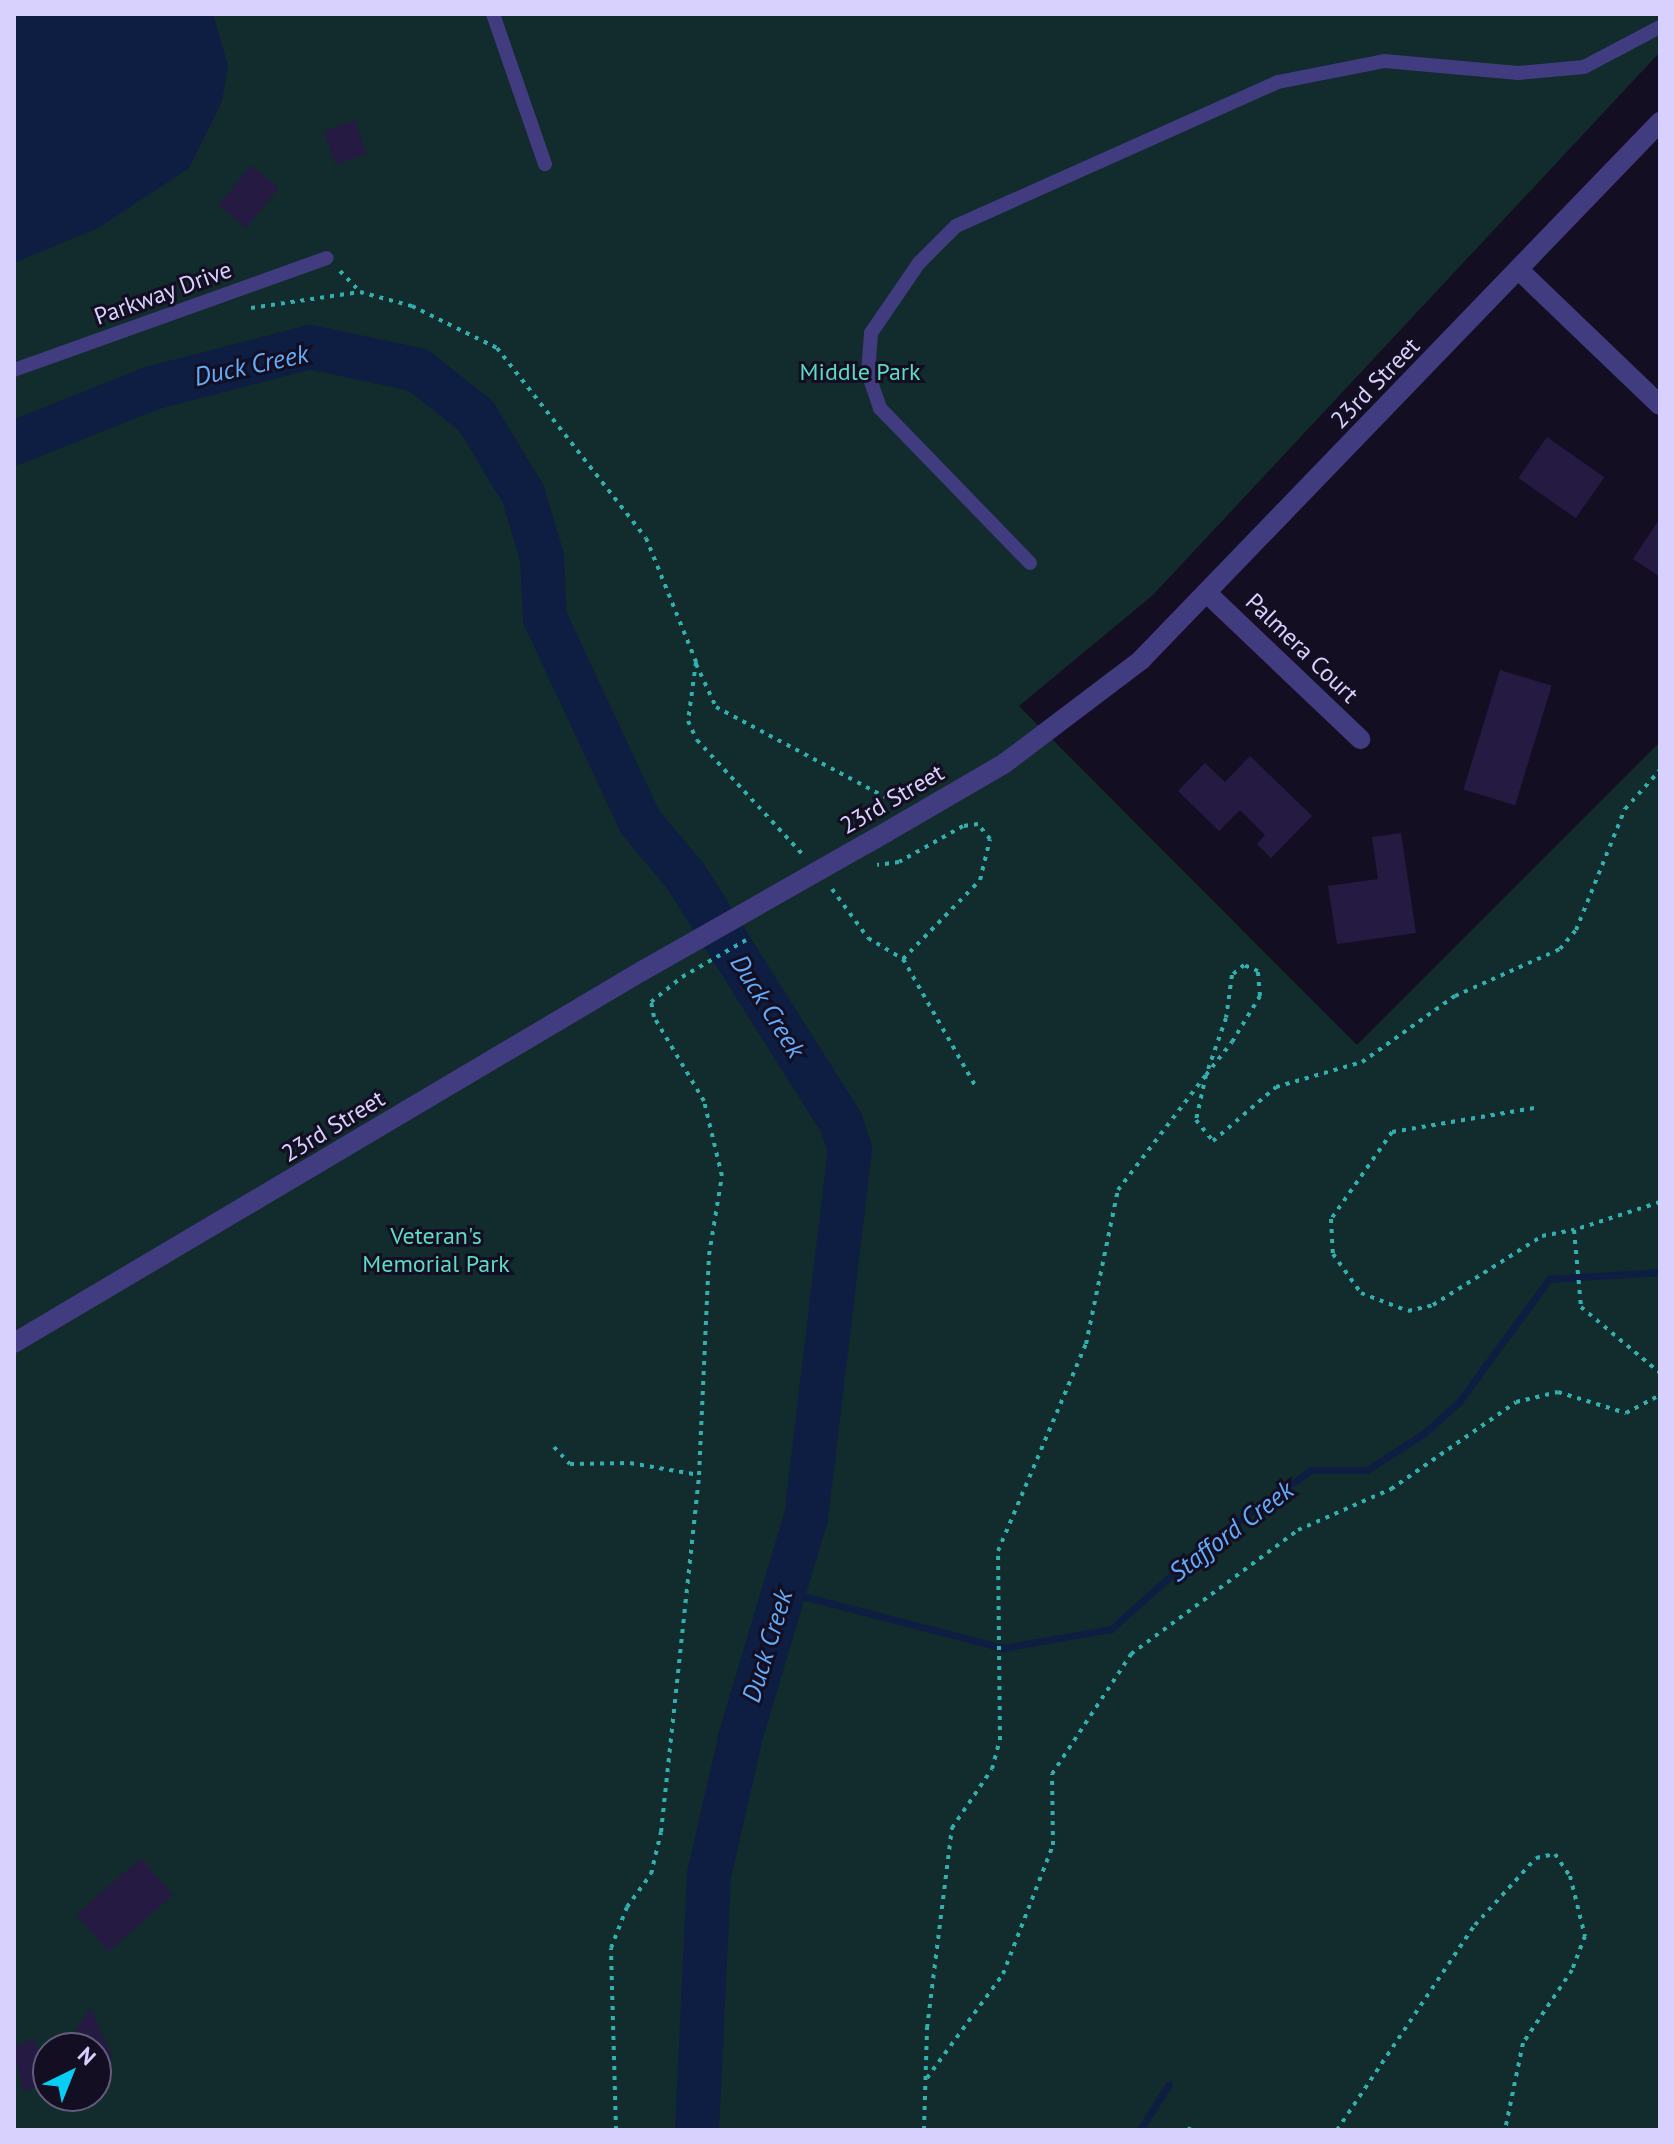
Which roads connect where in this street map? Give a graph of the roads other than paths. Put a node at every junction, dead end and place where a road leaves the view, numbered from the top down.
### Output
1 (493, 14) edge
2 (1660, 27) edge
3 (1660, 122) edge
4 (545, 164) dead end
5 (327, 258) road end
6 (1519, 270) junction
7 (14, 370) edge
8 (1660, 405) edge
9 (1030, 563) dead end
10 (1209, 595) junction
11 (1360, 739) dead end
12 (14, 1343) edge

1 - 4 lane
2 - 9 lane
3 - 6 street, 23rd Street
5 - 7 lane, Parkway Drive
6 - 8 street
6 - 10 street, 23rd Street
10 - 11 street, Palmera Court
10 - 12 street, 23rd Street, bridge

